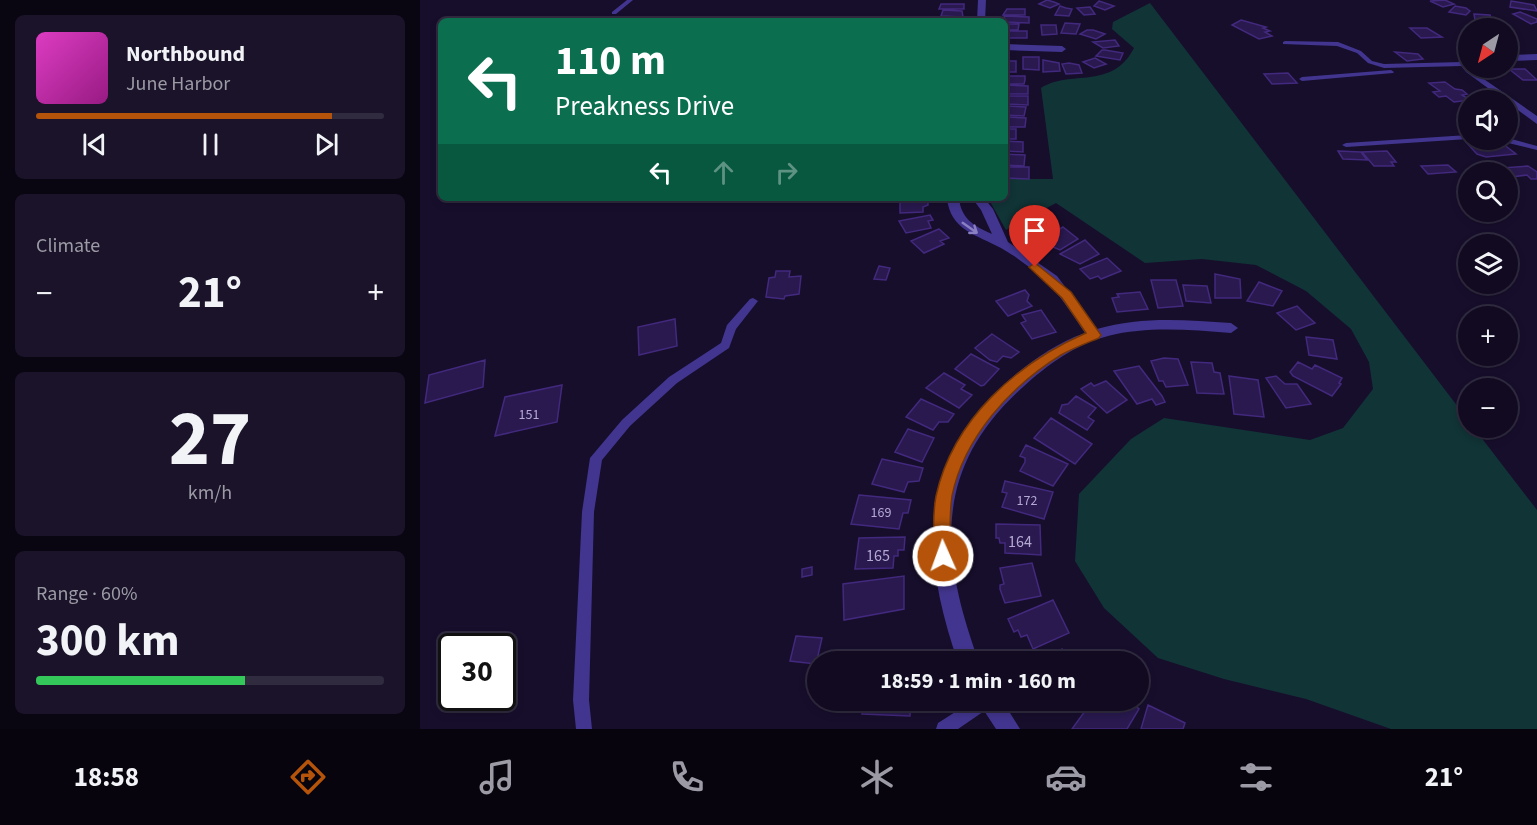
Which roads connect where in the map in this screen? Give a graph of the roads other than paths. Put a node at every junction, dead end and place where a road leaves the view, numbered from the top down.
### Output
1 (630, 0) edge
2 (982, 0) edge
3 (614, 13) dead end
4 (981, 18) edge
5 (1285, 43) dead end
6 (1008, 47) edge
7 (1062, 49) dead end
8 (1537, 57) edge
9 (1518, 58) edge
10 (1458, 64) edge
11 (1458, 65) edge
12 (1484, 78) edge
13 (1302, 79) dead end
14 (1537, 121) edge
15 (1458, 138) edge
16 (1518, 143) edge
17 (1346, 145) dead end
18 (1537, 148) edge
19 (953, 201) edge
20 (980, 201) edge
21 (1003, 244) junction
22 (753, 301) dead end
23 (1231, 328) dead end
24 (1094, 335) junction
25 (965, 651) edge
26 (971, 711) edge
27 (996, 711) edge
28 (584, 729) edge
29 (944, 729) edge
30 (1009, 729) edge

1 - 3 lane
2 - 4 street
5 - 10 lane
6 - 7 street
8 - 9 street
11 - 13 lane
12 - 14 street
15 - 17 lane
16 - 18 lane
19 -> 21 street
20 - 21 street
21 - 24 street
22 - 28 lane
23 - 24 street
24 - 25 street
26 - 29 lane
27 - 30 street

